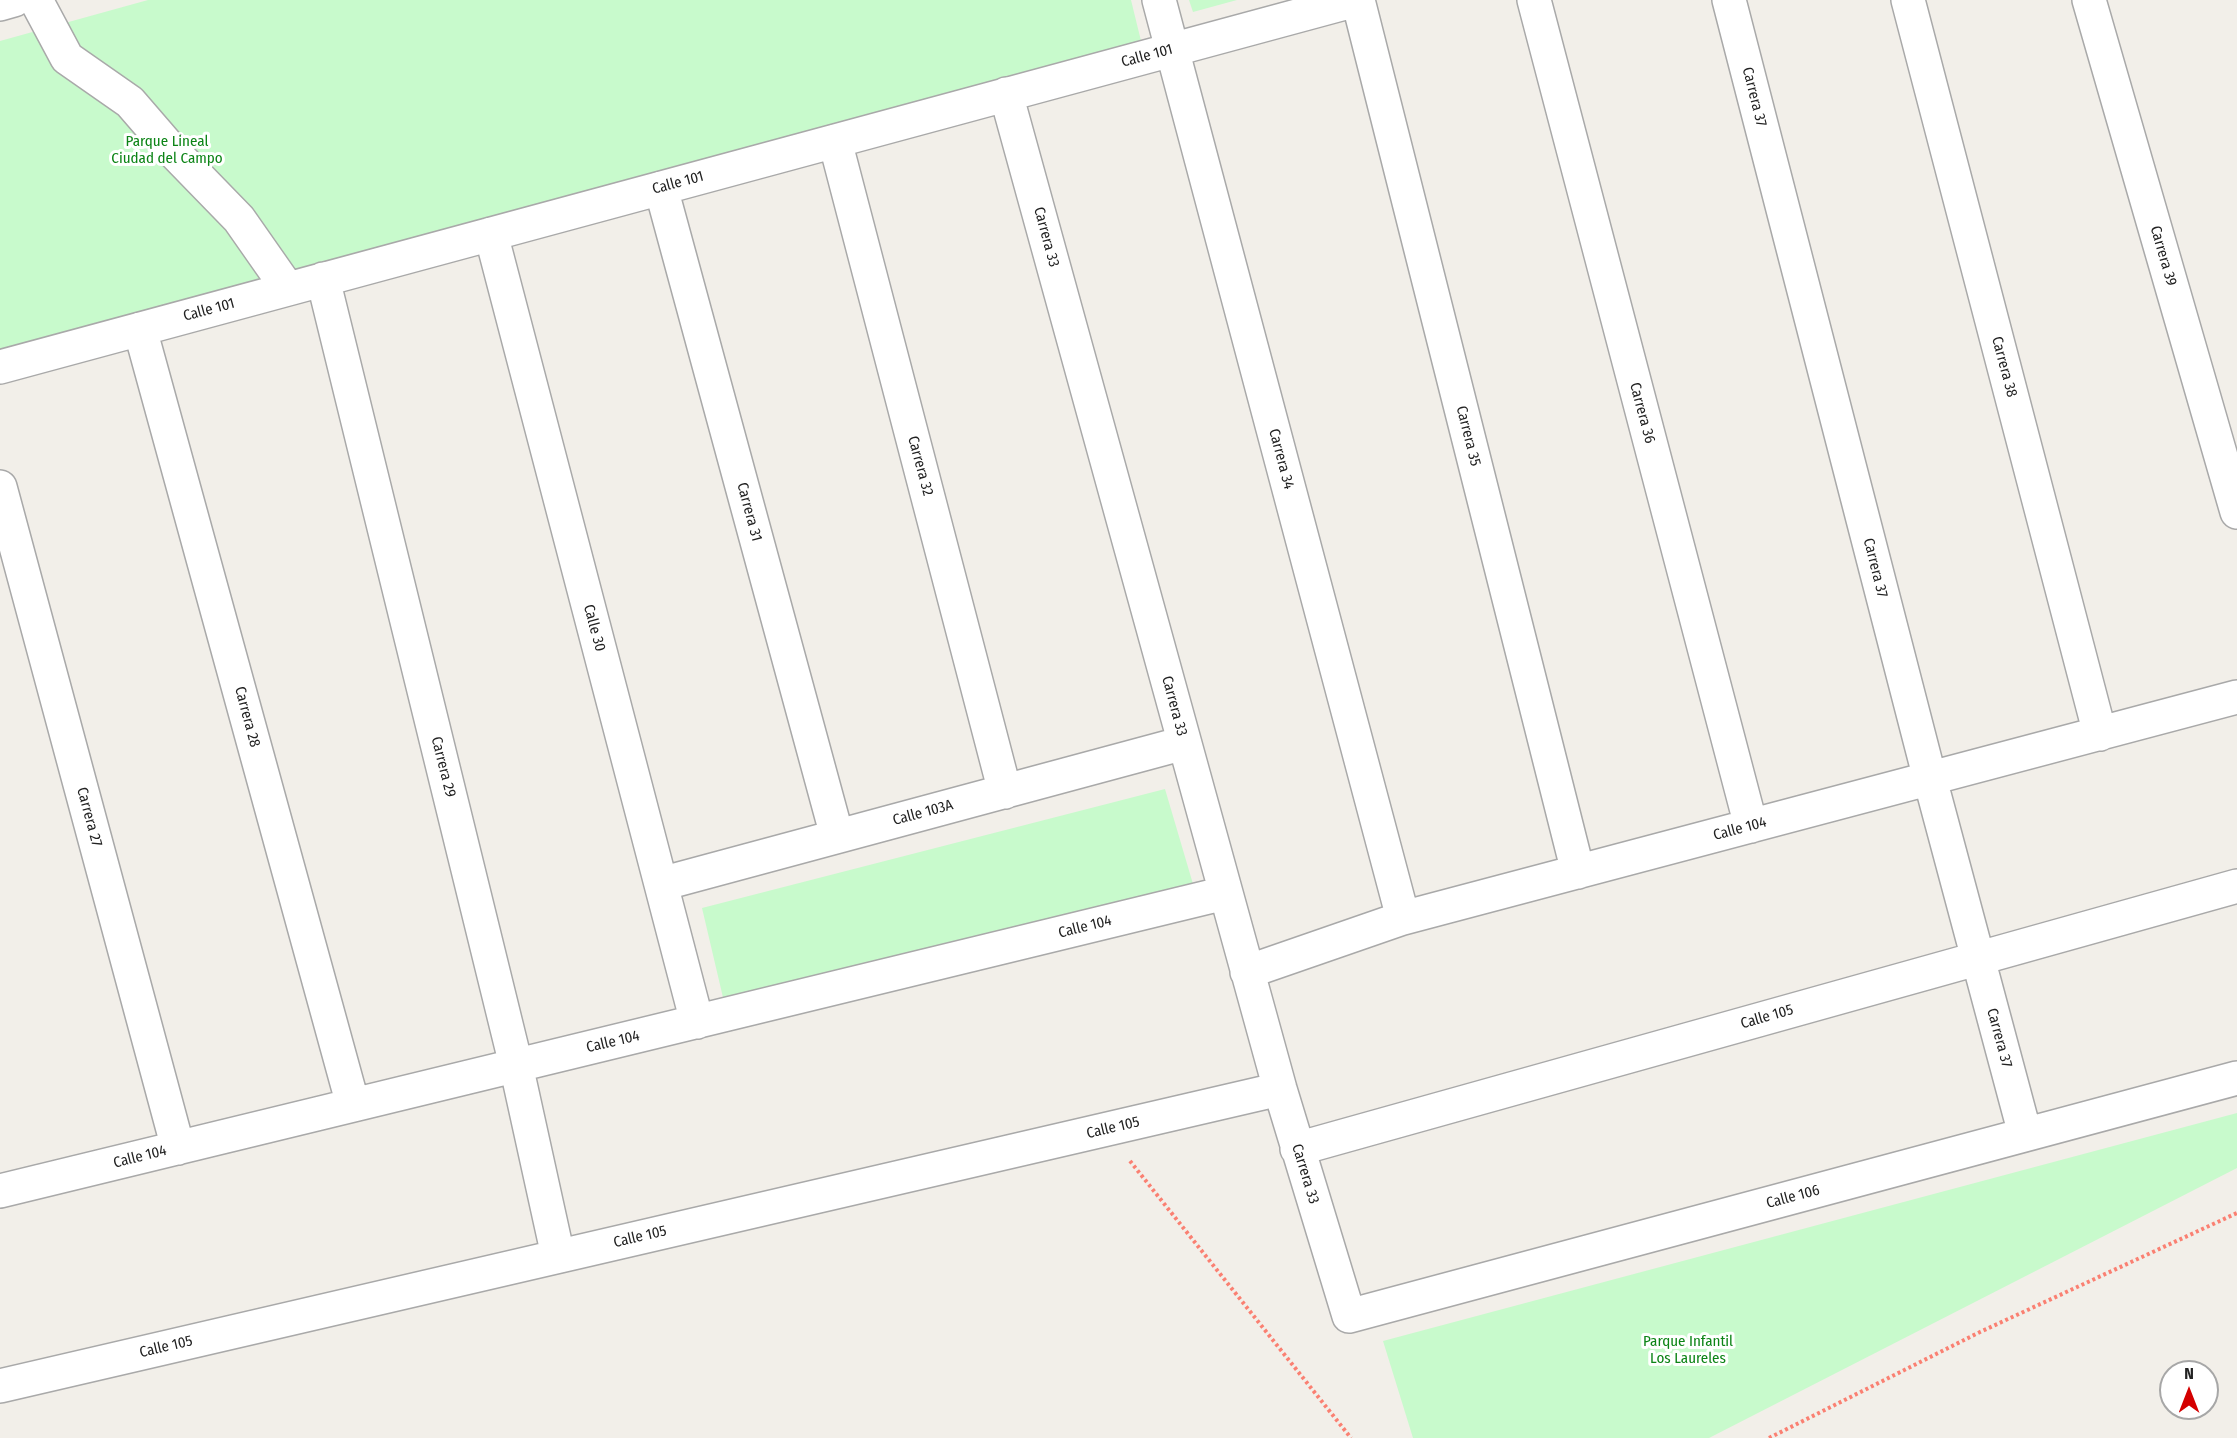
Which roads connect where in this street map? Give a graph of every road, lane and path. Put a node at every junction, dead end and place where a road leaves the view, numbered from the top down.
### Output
1 (14, 0) edge
2 (36, 0) edge
3 (1160, 0) edge
4 (1357, 0) edge
5 (1534, 0) edge
6 (1729, 0) edge
7 (1908, 0) edge
8 (2089, 0) edge
9 (0, 4) edge
10 (1172, 49) junction
11 (1006, 94) junction
12 (835, 141) junction
13 (661, 188) junction
14 (491, 234) junction
15 (323, 279) junction
16 (288, 289) junction
17 (140, 329) junction
18 (0, 367) edge
19 (0, 487) edge
20 (2237, 512) edge
21 (2237, 697) edge
22 (2100, 734) junction
23 (1184, 743) junction
24 (1930, 778) junction
25 (1005, 792) junction
26 (1751, 826) junction
27 (837, 836) junction
28 (1578, 872) junction
29 (661, 884) junction
30 (2237, 886) edge
31 (1225, 893) junction
32 (1403, 918) junction
33 (1977, 957) junction
34 (1247, 972) junction
35 (697, 1022) junction
36 (516, 1065) junction
37 (2237, 1077) edge
38 (1280, 1089) junction
39 (353, 1105) junction
40 (1105, 1130) junction
41 (2025, 1134) junction
42 (178, 1148) junction
43 (1297, 1149) junction
44 (1, 1186) edge
45 (2237, 1213) edge
46 (558, 1256) junction
47 (1349, 1316) joint
48 (0, 1386) edge
49 (1351, 1438) edge
50 (1769, 1438) edge

1 - 9 street
2 - 16 street
3 - 10 street, Carrera 34
4 - 10 street, Calle 101
4 - 28 street, Carrera 35
5 - 26 street, Carrera 36
6 - 24 street, Carrera 37
7 - 22 street, Carrera 38
8 - 20 street, Carrera 39
10 - 11 street, Calle 101
10 - 32 street, Carrera 34
11 - 12 street, Calle 101
11 - 23 street, Carrera 33
12 - 13 street, Calle 101
12 - 25 street, Carrera 32
13 - 14 street, Calle 101
13 - 27 street, Carrera 31
14 - 15 street, Calle 101
14 - 29 street, Calle 30
15 - 16 street, Calle 101
15 - 36 street, Carrera 29
16 - 17 street, Calle 101
17 - 18 street, Calle 101
17 - 39 street, Carrera 28
19 - 42 street, Carrera 27
21 - 22 street, Calle 104
22 - 24 street, Calle 104
23 - 25 street, Calle 103A
23 - 31 street, Carrera 33
24 - 26 street, Calle 104
24 - 33 street, Carrera 37
25 - 27 street, Calle 103A
26 - 28 street, Calle 104
27 - 29 street, Calle 103A
28 - 32 street, Calle 104
29 - 35 street, Calle 30
30 - 33 street, Calle 105
31 - 34 street, Carrera 33
31 - 35 street, Calle 104
32 - 34 street, Calle 104
33 - 41 street, Carrera 37
33 - 43 street, Calle 105
34 - 38 street, Carrera 33
35 - 36 street, Calle 104
36 - 39 street, Calle 104
36 - 46 street, Carrera 29
37 - 41 street, Calle 106
38 - 40 street, Calle 105
38 - 43 street, Carrera 33
39 - 42 street, Calle 104
40 - 46 street, Calle 105
40 - 49 path
41 - 47 street, Calle 106
42 - 44 street, Calle 104
43 - 47 street, Carrera 33
45 - 50 path
46 - 48 street, Calle 105

